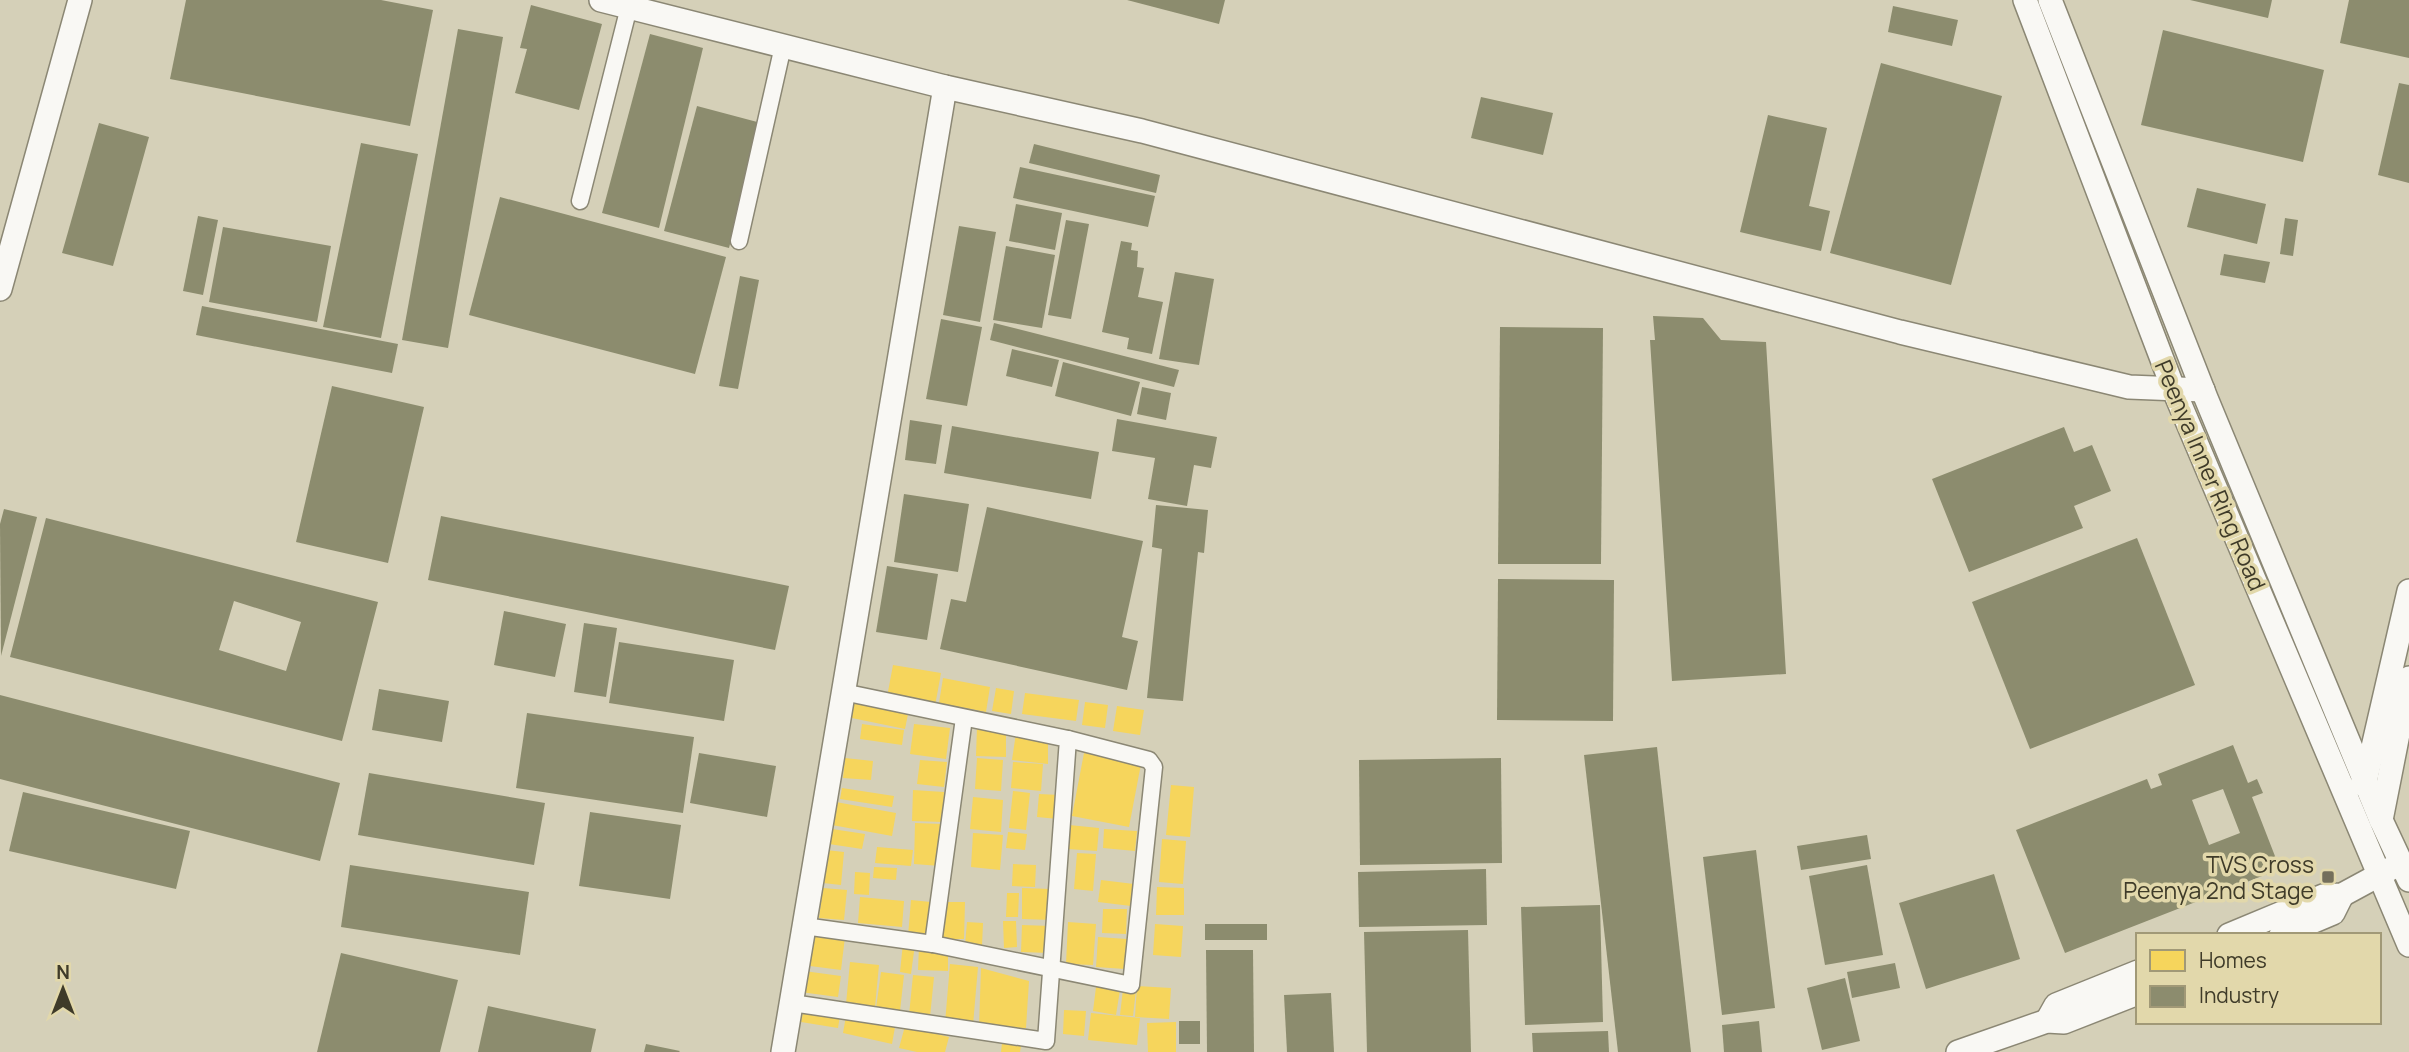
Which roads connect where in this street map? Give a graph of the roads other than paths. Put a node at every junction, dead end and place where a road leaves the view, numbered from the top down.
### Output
1 (80, 0) edge
2 (601, 0) edge
3 (2025, 0) edge
4 (2050, 0) edge
5 (629, 7) junction
6 (783, 46) junction
7 (946, 87) junction
8 (580, 201) dead end
9 (739, 241) dead end
10 (0, 289) edge
11 (2160, 353) junction
12 (2189, 355) junction
13 (2173, 388) junction
14 (2203, 390) junction
15 (2409, 591) edge
16 (2409, 678) edge
17 (843, 692) junction
18 (964, 718) junction
19 (1068, 739) junction
20 (2365, 782) junction
21 (2347, 796) junction
22 (2371, 825) junction
23 (2405, 871) edge
24 (2379, 876) junction
25 (2342, 895) junction
26 (804, 926) junction
27 (2234, 933) edge
28 (2286, 933) edge
29 (933, 944) junction
30 (2409, 945) edge
31 (1053, 967) junction
32 (2136, 973) edge
33 (2136, 994) edge
34 (792, 1003) junction
35 (2047, 1021) junction
36 (783, 1052) edge
37 (1958, 1052) edge

1 - 10 street
2 - 5 street
3 - 11 street, Peenya Inner Ring Road
4 - 12 street, Peenya Inner Ring Road
5 - 6 street
5 - 8 street
6 - 7 street
6 - 9 street
7 - 13 street
7 - 17 street
11 - 12 street
11 - 13 street, Peenya Inner Ring Road
12 - 14 street, Peenya Inner Ring Road
13 - 14 street
13 - 21 street, Peenya Inner Ring Road
14 - 20 street, Peenya Inner Ring Road
15 - 20 street
16 - 22 street
17 - 18 street
17 - 26 street
18 - 19 street
18 - 29 street
19 - 31 street
19 - 31 street
20 - 21 street
20 - 22 street, Peenya Inner Ring Road
21 - 22 street, Peenya Inner Ring Road
22 - 23 street, Peenya Inner Ring Road
22 - 24 street, Peenya Inner Ring Road
23 - 24 street
24 - 25 street
24 - 30 street, Peenya Inner Ring Road
25 - 27 street
25 - 28 street
26 - 29 street
26 - 34 street
29 - 31 street
31 - 34 street
32 - 35 street
33 - 35 street
34 - 36 street
35 - 37 street

